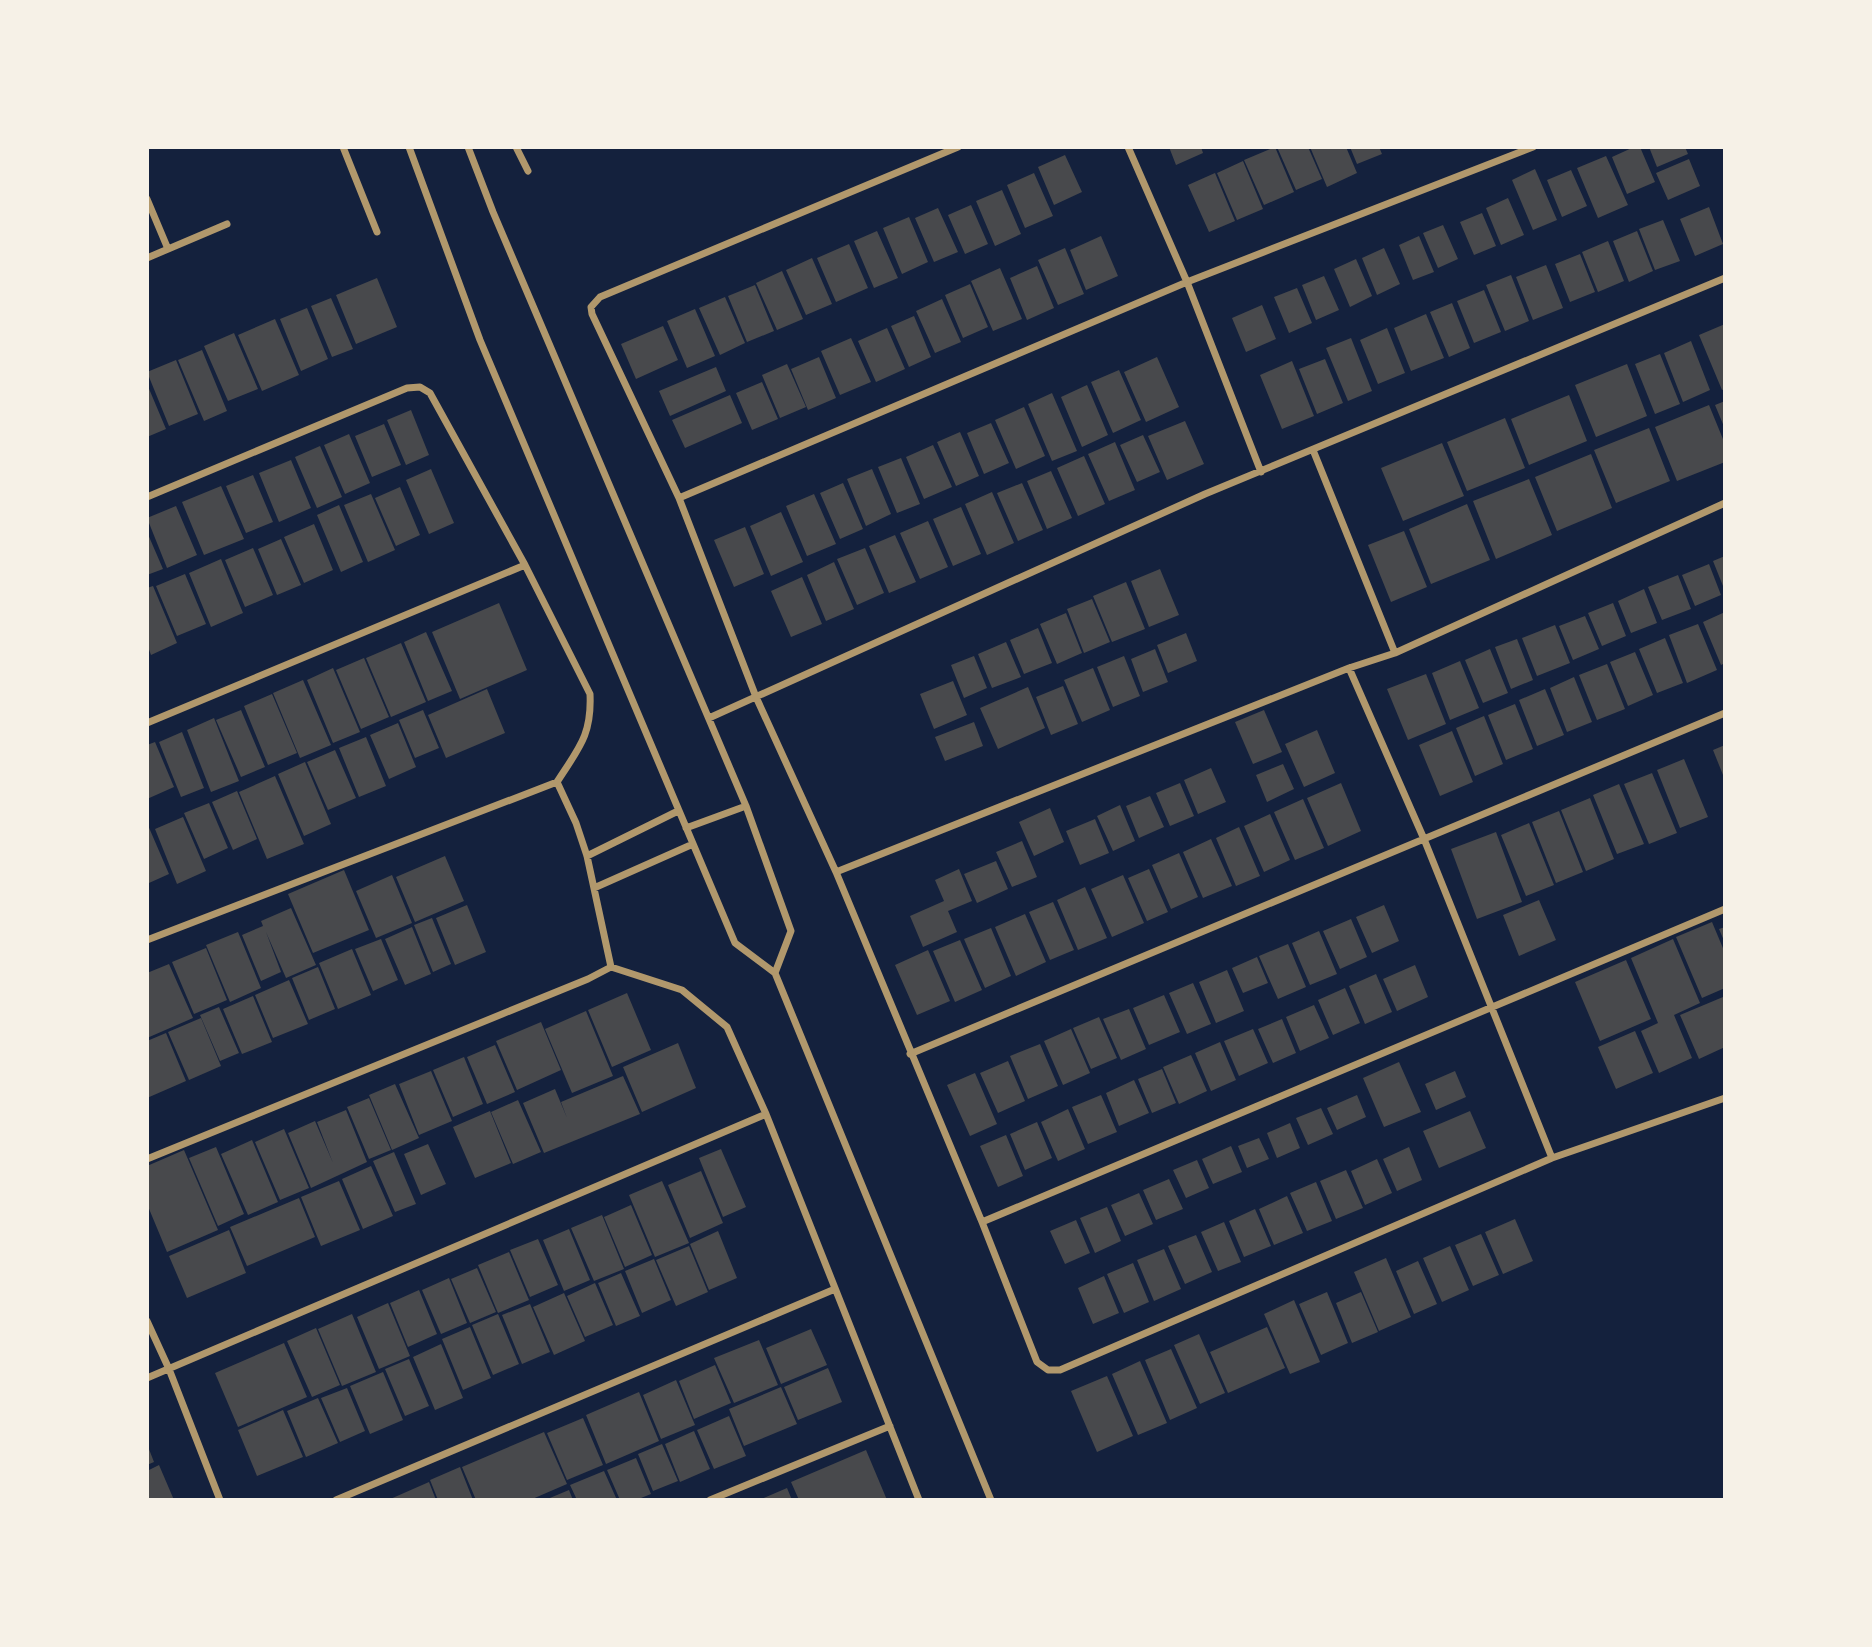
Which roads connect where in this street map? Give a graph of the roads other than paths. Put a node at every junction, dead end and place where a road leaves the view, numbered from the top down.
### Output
1 (343, 147) edge
2 (409, 147) edge
3 (468, 147) edge
4 (516, 147) edge
5 (958, 147) edge
6 (1128, 147) edge
7 (1533, 147) edge
8 (528, 171) dead end
9 (147, 199) edge
10 (227, 225) dead end
11 (377, 232) dead end
12 (168, 249) junction
13 (147, 258) edge
14 (1725, 278) edge
15 (1187, 282) junction
16 (1313, 450) junction
17 (1261, 472) junction
18 (147, 497) edge
19 (679, 498) junction
20 (1725, 503) edge
21 (525, 565) junction
22 (1395, 653) junction
23 (1349, 668) junction
24 (756, 697) junction
25 (1725, 712) edge
26 (709, 718) junction
27 (147, 723) edge
28 (557, 782) junction
29 (746, 806) junction
30 (678, 811) junction
31 (687, 828) junction
32 (1424, 839) junction
33 (693, 844) junction
34 (587, 856) junction
35 (836, 872) junction
36 (594, 888) junction
37 (1725, 909) edge
38 (147, 940) edge
39 (611, 967) junction
40 (775, 974) junction
41 (1491, 1009) junction
42 (910, 1054) junction
43 (1725, 1098) edge
44 (766, 1114) junction
45 (1552, 1158) junction
46 (147, 1159) edge
47 (982, 1222) junction
48 (835, 1289) junction
49 (147, 1321) edge
50 (169, 1369) junction
51 (147, 1378) edge
52 (890, 1426) junction
53 (219, 1500) edge
54 (336, 1500) edge
55 (710, 1500) edge
56 (919, 1500) edge
57 (991, 1500) edge

1 - 11 street
2 - 30 street
3 - 26 street
4 - 8 street
5 - 19 street
6 - 15 street
7 - 15 street
9 - 12 street
10 - 12 street
12 - 13 street
14 - 16 street
15 - 17 street
15 - 19 street
16 - 17 street
16 - 22 street
17 - 24 street
18 - 21 street
19 - 24 street
20 - 22 street
21 - 27 street
21 - 28 street
22 - 23 street
23 - 32 street
23 - 35 street
24 - 26 street
24 - 35 street
25 - 32 street
26 - 29 street
28 - 34 street
28 - 38 street
29 - 31 street
29 - 40 street
30 - 31 street
30 - 34 street
31 - 33 street
32 - 41 street
32 - 42 street
33 - 36 street
33 - 40 street
34 - 36 street
35 - 42 street
36 - 39 street
37 - 41 street
39 - 44 street
39 - 46 street
40 - 57 street
41 - 45 street
41 - 47 street
42 - 47 street
43 - 45 street
44 - 48 street
44 - 50 street
45 - 47 street
48 - 52 street
48 - 54 street
49 - 50 street
50 - 51 street
50 - 53 street
52 - 55 street
52 - 56 street

